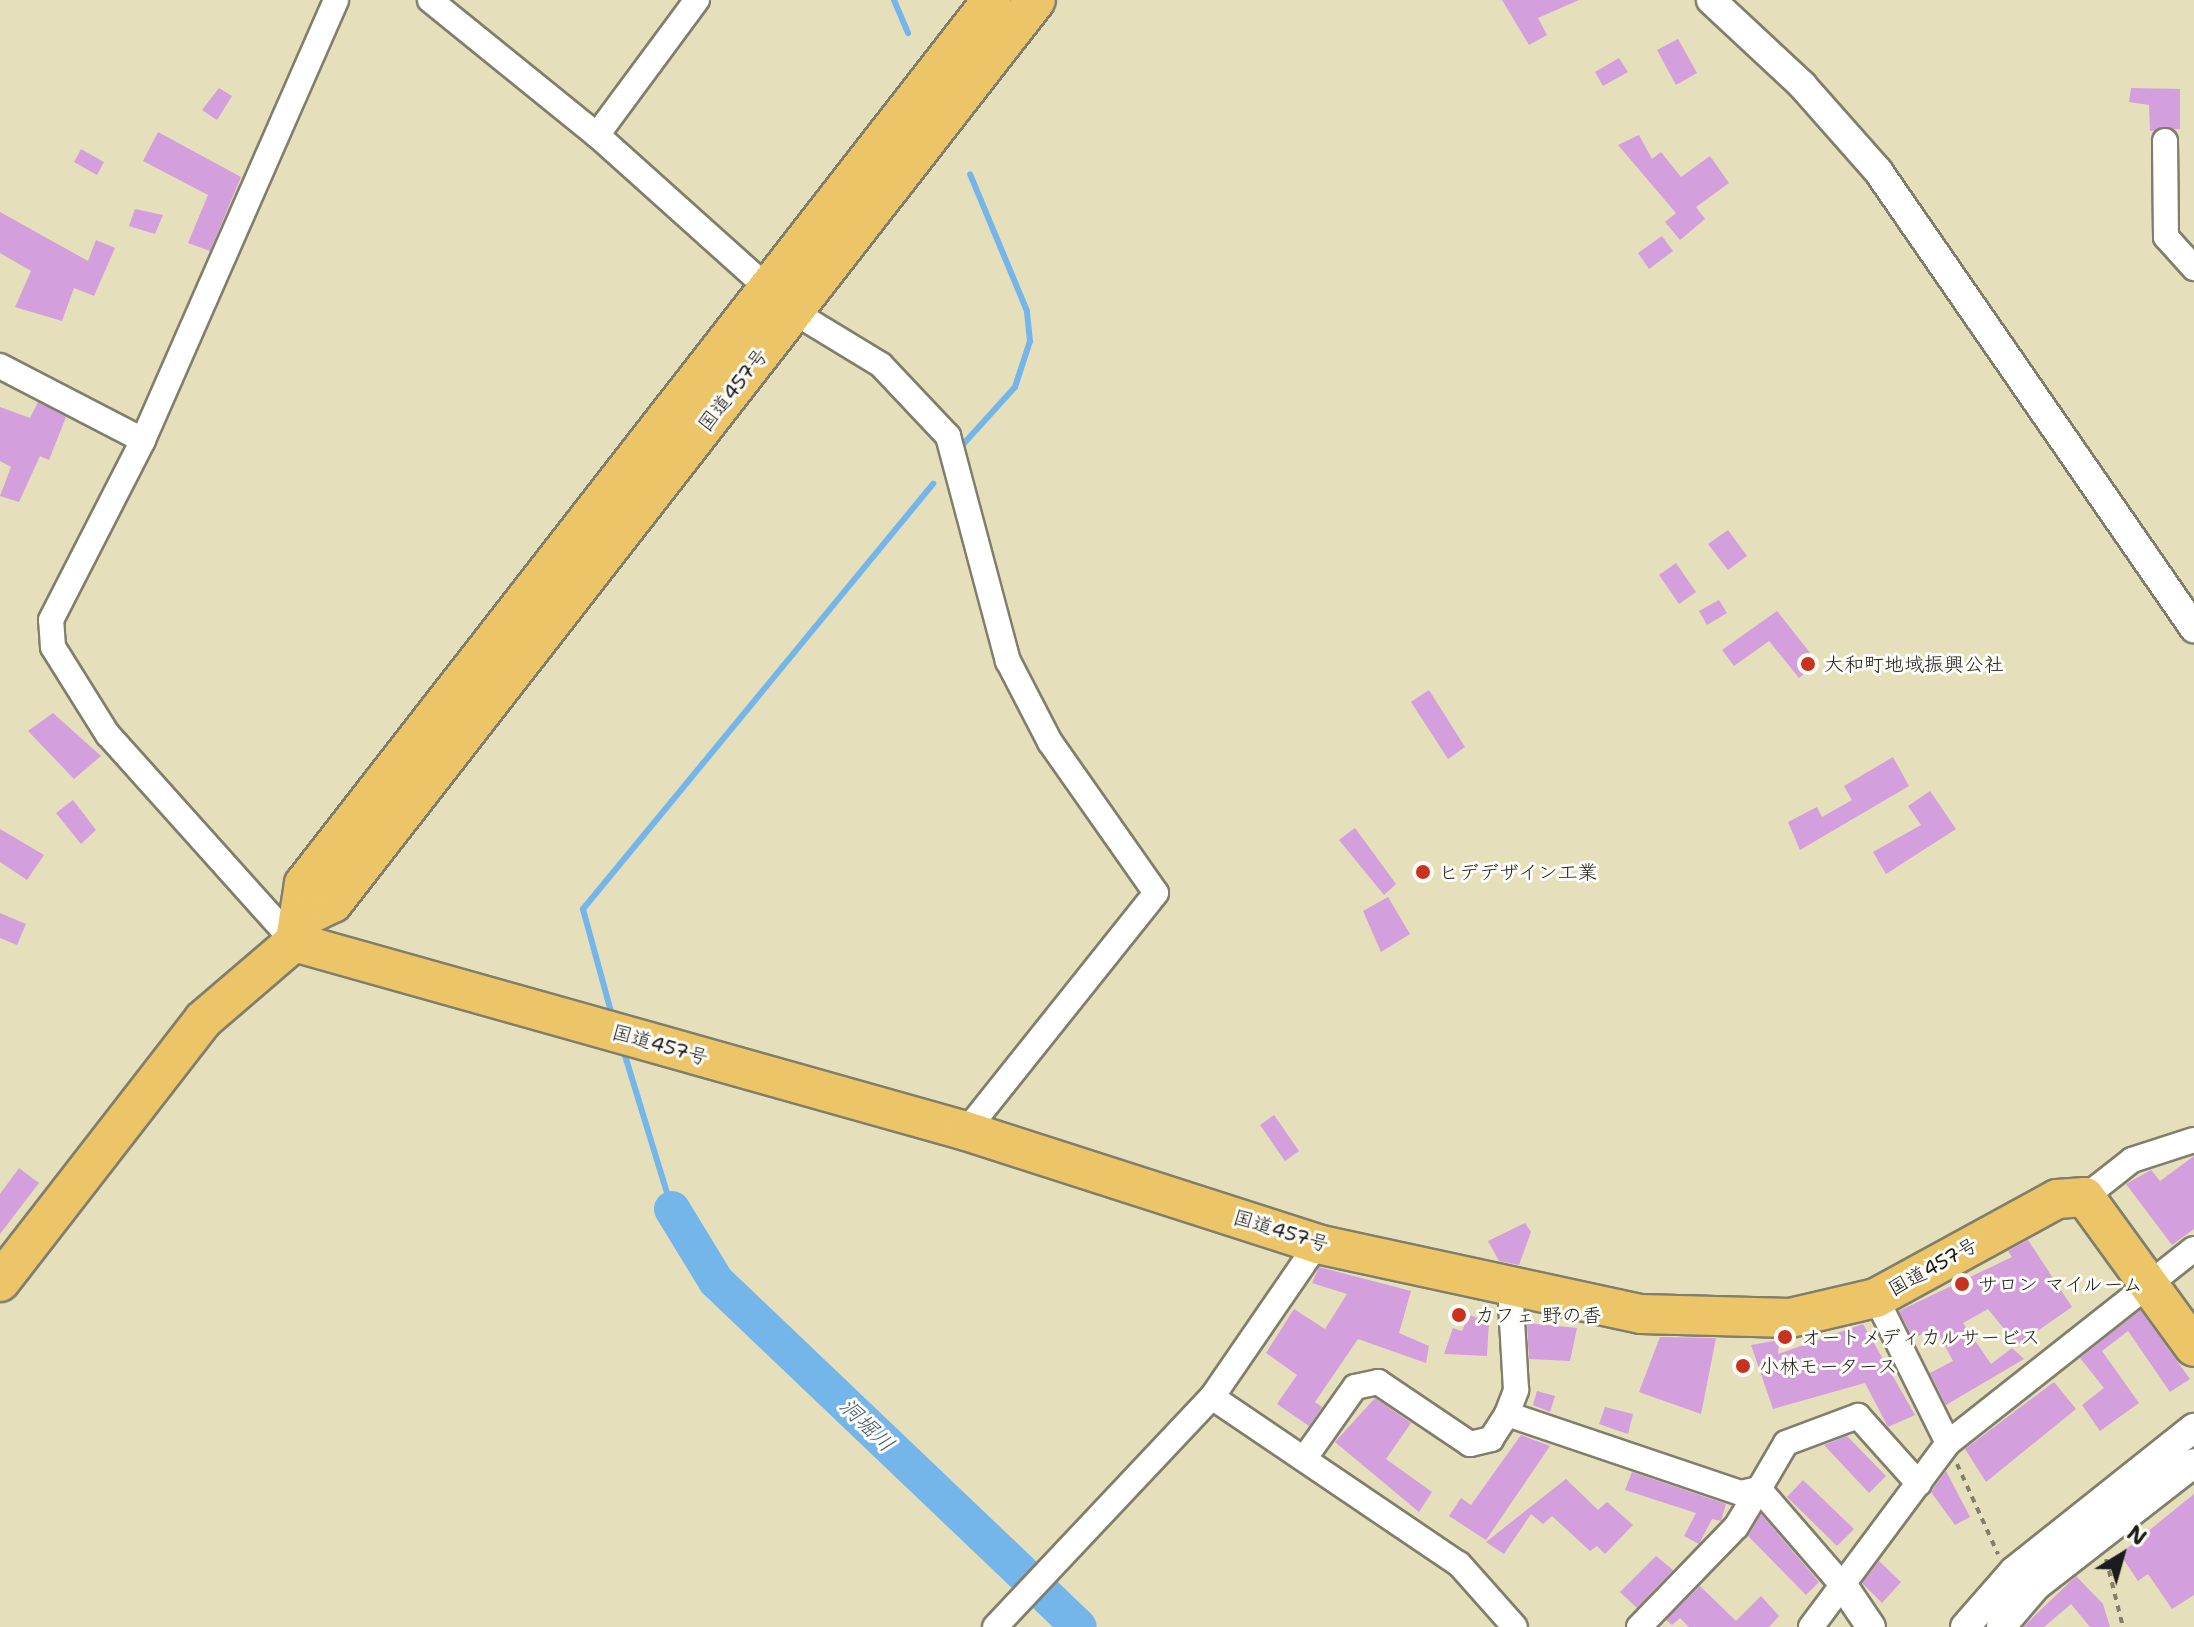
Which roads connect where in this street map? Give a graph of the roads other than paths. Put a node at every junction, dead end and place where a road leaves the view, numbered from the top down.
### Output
1 (336, 0) edge
2 (430, 0) edge
3 (697, 0) edge
4 (992, 0) edge
5 (1036, 0) edge
6 (1711, 0) edge
7 (597, 135) junction
8 (2165, 141) dead end
9 (2194, 268) edge
10 (781, 301) junction
11 (0, 366) edge
12 (143, 440) junction
13 (2194, 628) edge
14 (297, 930) junction
15 (966, 1131) junction
16 (2194, 1140) edge
17 (2085, 1197) junction
18 (1317, 1244) junction
19 (2194, 1249) edge
20 (0, 1282) edge
21 (2146, 1283) junction
22 (1510, 1287) junction
23 (1876, 1298) junction
24 (2194, 1347) edge
25 (1212, 1397) junction
26 (1507, 1414) junction
27 (2194, 1428) edge
28 (1948, 1443) junction
29 (1304, 1459) junction
30 (2194, 1463) edge
31 (1919, 1484) junction
32 (1759, 1489) junction
33 (1844, 1587) junction
34 (995, 1627) edge
35 (1515, 1627) edge
36 (1639, 1627) edge
37 (1811, 1627) edge
38 (1871, 1627) edge
39 (1965, 1627) edge
40 (2001, 1627) edge

1 - 12 street
2 - 7 street
3 - 7 street
4 - 10 highway, 国道457号
5 - 10 highway, 国道457号
6 - 13 street
7 - 10 street
8 - 9 street
10 - 14 highway, 国道457号
10 - 15 street
11 - 12 street
12 - 14 street
14 - 15 highway, 国道457号
14 - 20 highway
15 - 18 highway, 国道457号
16 - 17 street
17 - 21 highway
17 - 23 highway, 国道457号
18 - 22 highway, 国道457号
18 - 25 street
19 - 21 street
21 - 24 highway
21 - 28 street
22 - 23 highway, 国道457号
22 - 26 street
23 - 28 street
25 - 29 street
25 - 34 street
26 - 29 street
26 - 32 street
27 - 39 street
28 - 31 street
29 - 35 street
30 - 40 street
31 - 32 street
31 - 33 street
32 - 33 street
32 - 36 street
33 - 37 street
33 - 38 street

